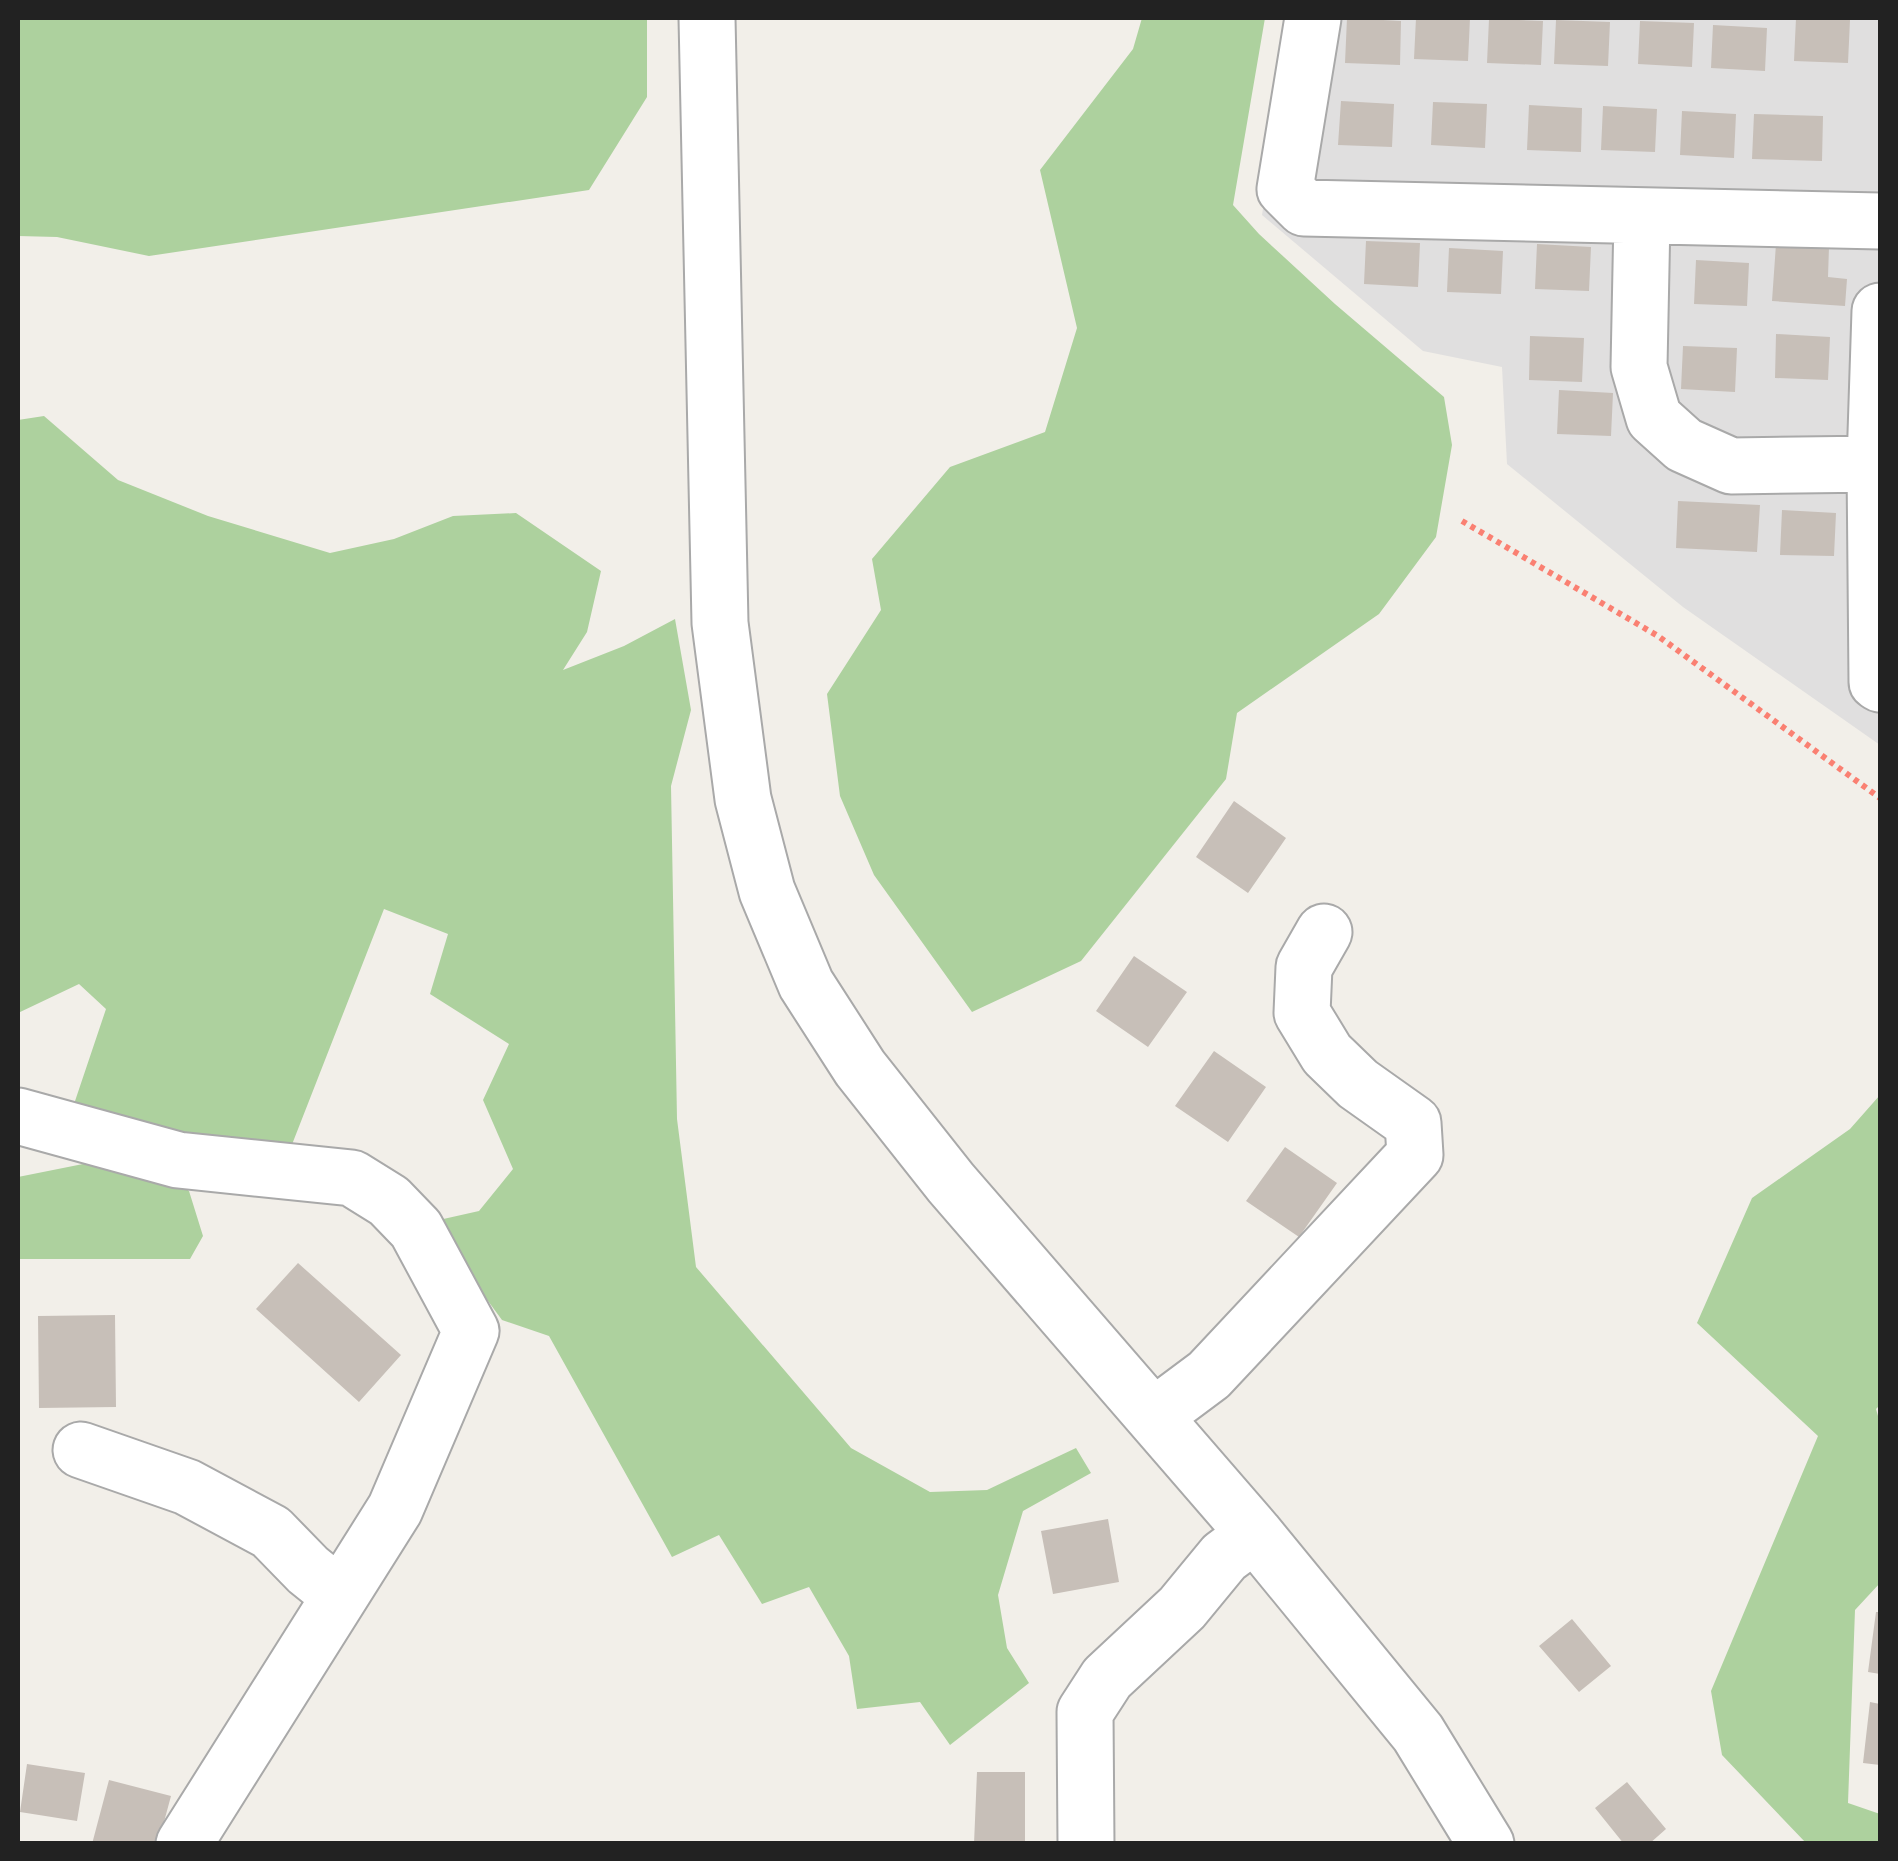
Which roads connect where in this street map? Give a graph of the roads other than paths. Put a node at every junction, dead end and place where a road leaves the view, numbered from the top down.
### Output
1 (706, 18) edge
2 (1313, 18) edge
3 (1642, 218) junction
4 (1880, 222) edge
5 (1880, 311) edge
6 (1878, 464) edge
7 (1880, 684) edge
8 (1324, 932) dead end
9 (18, 1116) edge
10 (1154, 1416) junction
11 (82, 1450) dead end
12 (1255, 1534) junction
13 (339, 1594) junction
14 (184, 1844) edge
15 (1086, 1844) edge
16 (1486, 1844) edge

1 - 10 street
2 - 3 street
3 - 4 street
3 - 6 street
5 - 6 street
6 - 7 street
8 - 10 street
9 - 13 street
10 - 12 street
11 - 13 street
12 - 15 street
12 - 16 street
13 - 14 street

